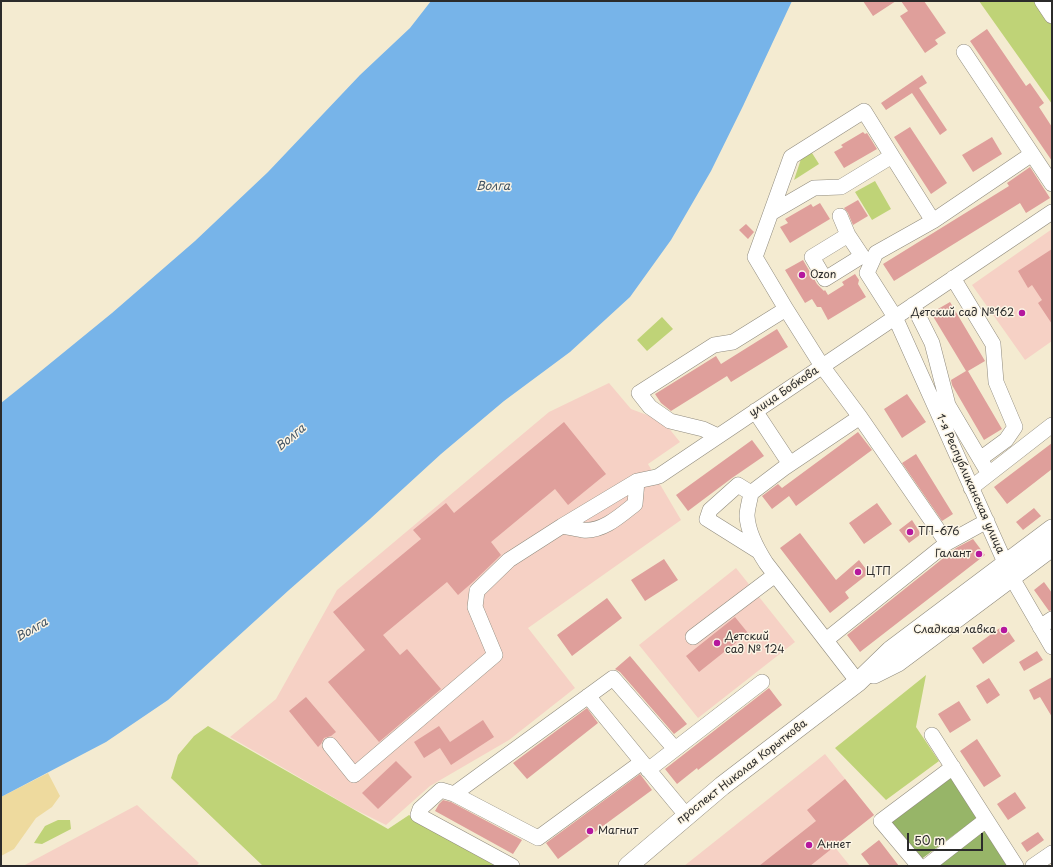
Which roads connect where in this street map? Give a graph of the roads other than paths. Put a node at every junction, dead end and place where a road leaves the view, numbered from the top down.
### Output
1 (1042, 1) edge
2 (1052, 16) edge
3 (964, 52) dead end
4 (1032, 154) junction
5 (892, 156) junction
6 (1052, 184) edge
7 (1052, 212) edge
8 (771, 213) junction
9 (840, 216) dead end
10 (933, 221) junction
11 (848, 235) junction
12 (867, 260) junction
13 (953, 278) junction
14 (913, 305) junction
15 (786, 309) junction
16 (895, 317) junction
17 (822, 366) junction
18 (755, 411) junction
19 (860, 417) junction
20 (1052, 425) edge
21 (718, 436) junction
22 (980, 459) junction
23 (790, 464) junction
24 (989, 474) junction
25 (636, 481) junction
26 (971, 488) junction
27 (751, 494) junction
28 (987, 521) junction
29 (562, 526) junction
30 (1052, 529) edge
31 (946, 544) junction
32 (1052, 547) edge
33 (758, 551) junction
34 (1009, 571) junction
35 (775, 575) junction
36 (1046, 623) edge
37 (694, 637) dead end
38 (826, 640) junction
39 (1052, 647) edge
40 (762, 682) dead end
41 (858, 682) junction
42 (588, 696) junction
43 (932, 735) dead end
44 (330, 746) dead end
45 (675, 749) junction
46 (645, 766) junction
47 (953, 767) junction
48 (454, 794) junction
49 (686, 815) junction
50 (986, 820) junction
51 (1052, 853) edge
52 (512, 866) edge
53 (628, 866) edge
54 (919, 866) edge
55 (927, 866) edge
56 (1016, 866) edge
57 (1033, 866) edge

1 - 2 street
3 - 4 street
4 - 6 street
4 - 10 street
5 - 8 street
5 - 8 street
5 - 10 street
7 - 13 street, улица Бобкова
8 - 15 street
9 - 11 street
10 - 12 street
11 - 12 street
11 - 12 street
12 - 16 street, 1-я Республиканская улица
13 - 14 street, улица Бобкова
13 - 22 street
14 - 16 street, улица Бобкова
14 - 22 street
15 - 17 street
15 - 21 street
16 - 17 street, улица Бобкова
16 - 26 street, 1-я Республиканская улица
17 - 18 street, улица Бобкова
17 - 19 street
18 - 21 street, улица Бобкова
18 - 23 street
19 - 23 street
19 - 31 street
20 - 24 street
21 - 25 street, улица Бобкова
22 - 24 street
23 - 27 street
24 - 26 street
25 - 29 street, улица Бобкова
25 - 29 street
26 - 28 street, 1-я Республиканская улица
27 - 33 street
27 - 33 street
28 - 31 street
28 - 34 street, 1-я Республиканская улица
29 - 44 street, улица Бобкова
30 - 34 main road
31 - 38 street
32 - 34 main road
33 - 35 street
34 - 36 street, 1-я Республиканская улица
34 - 41 main road, проспект Николая Корыткова
35 - 37 street
35 - 38 street
36 - 39 street, 1-я Республиканская улица
38 - 41 street
40 - 45 street
41 - 49 main road, проспект Николая Корыткова
42 - 45 street
42 - 46 street
42 - 48 street
43 - 47 street
45 - 46 street
46 - 48 street
46 - 49 street
47 - 50 street
47 - 54 street
48 - 52 street
49 - 53 main road, проспект Николая Корыткова
50 - 55 street
50 - 56 street
51 - 57 street

